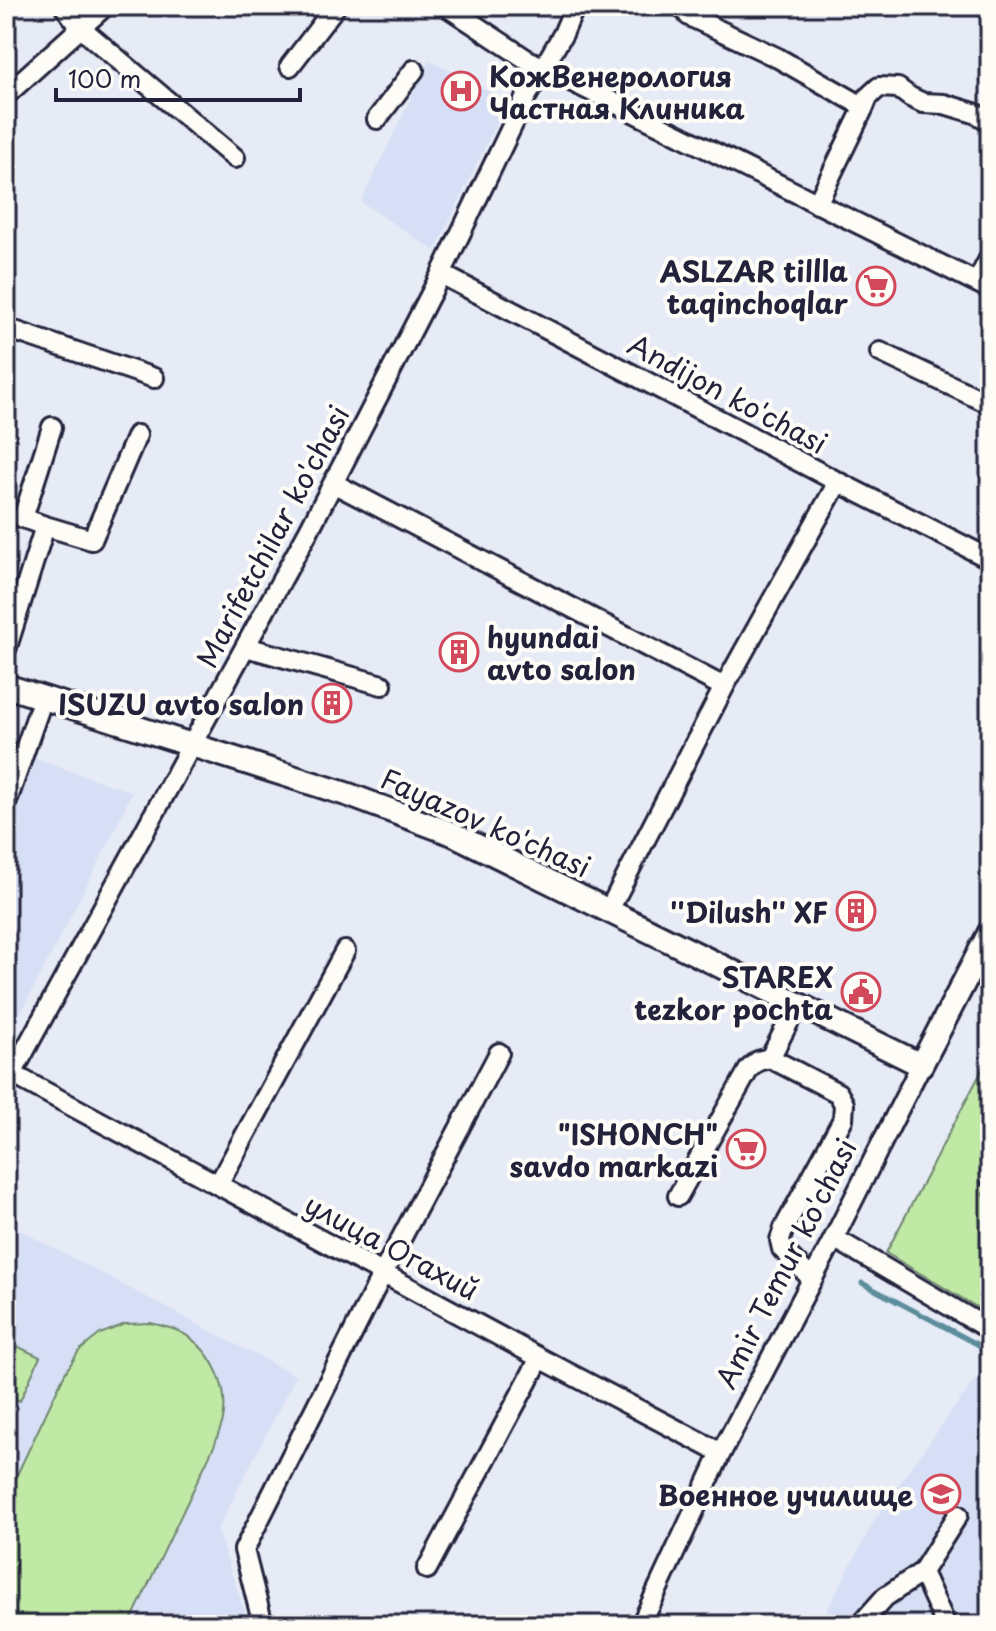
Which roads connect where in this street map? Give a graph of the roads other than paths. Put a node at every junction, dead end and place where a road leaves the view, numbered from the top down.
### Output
1 (64, 6) edge
2 (105, 6) edge
3 (336, 6) edge
4 (446, 6) edge
5 (575, 6) edge
6 (685, 6) edge
7 (81, 28) junction
8 (290, 66) dead end
9 (544, 67) junction
10 (414, 70) dead end
11 (6, 95) edge
12 (864, 107) junction
13 (377, 119) dead end
14 (990, 121) edge
15 (235, 158) dead end
16 (817, 204) junction
17 (990, 257) edge
18 (441, 274) junction
19 (984, 286) edge
20 (6, 328) edge
21 (880, 352) dead end
22 (154, 378) dead end
23 (990, 404) edge
24 (52, 427) dead end
25 (137, 435) dead end
26 (838, 482) junction
27 (333, 483) junction
28 (45, 526) junction
29 (990, 559) edge
30 (7, 647) edge
31 (246, 647) junction
32 (382, 685) dead end
33 (6, 686) edge
34 (724, 687) junction
35 (43, 698) junction
36 (193, 745) junction
37 (6, 804) edge
38 (609, 910) junction
39 (990, 932) edge
40 (345, 951) dead end
41 (798, 1004) junction
42 (499, 1053) dead end
43 (770, 1058) junction
44 (921, 1065) junction
45 (9, 1080) edge
46 (218, 1185) junction
47 (678, 1196) dead end
48 (834, 1238) junction
49 (383, 1273) junction
50 (812, 1279) junction
51 (990, 1330) edge
52 (540, 1358) junction
53 (721, 1453) junction
54 (958, 1515) dead end
55 (427, 1569) dead end
56 (922, 1572) junction
57 (263, 1625) edge
58 (641, 1625) edge
59 (860, 1625) edge
60 (946, 1625) edge

1 - 7 street
2 - 7 street
3 - 8 street
4 - 9 street
5 - 9 street, Marifetchilar ko'chasi
6 - 12 street
7 - 11 street
7 - 15 street
9 - 16 street
9 - 18 street, Marifetchilar ko'chasi
10 - 13 street
12 - 14 street
12 - 16 street
16 - 19 street
17 - 19 street
18 - 26 street, Andijon ko'chasi
18 - 27 street, Marifetchilar ko'chasi
20 - 22 street
21 - 23 street
24 - 28 street
25 - 28 street
26 - 29 street, Andijon ko'chasi
26 - 34 street
27 - 31 street, Marifetchilar ko'chasi
27 - 34 street
28 - 30 street
31 - 32 street
31 - 36 street, Marifetchilar ko'chasi
33 - 35 main road, Fayazov ko'chasi
34 - 38 street
35 - 36 main road, Fayazov ko'chasi
35 - 37 street
36 - 38 main road, Fayazov ko'chasi
36 - 45 street, Marifetchilar ko'chasi
38 - 41 main road, Fayazov ko'chasi
39 - 44 main road, Amir Temur ko'chasi
40 - 46 street
41 - 43 street
41 - 44 main road, Fayazov ko'chasi
42 - 49 street
43 - 47 street
43 - 50 street
44 - 48 street, Amir Temur ko'chasi
45 - 46 street, улица Огахий
46 - 49 street, улица Огахий
48 - 50 street, Amir Temur ko'chasi
48 - 51 street
49 - 52 street, улица Огахий
49 - 57 street
50 - 53 street, Amir Temur ko'chasi
52 - 53 street, улица Огахий
52 - 55 street
53 - 58 street, Amir Temur ko'chasi
54 - 56 street
56 - 59 street
56 - 60 street

